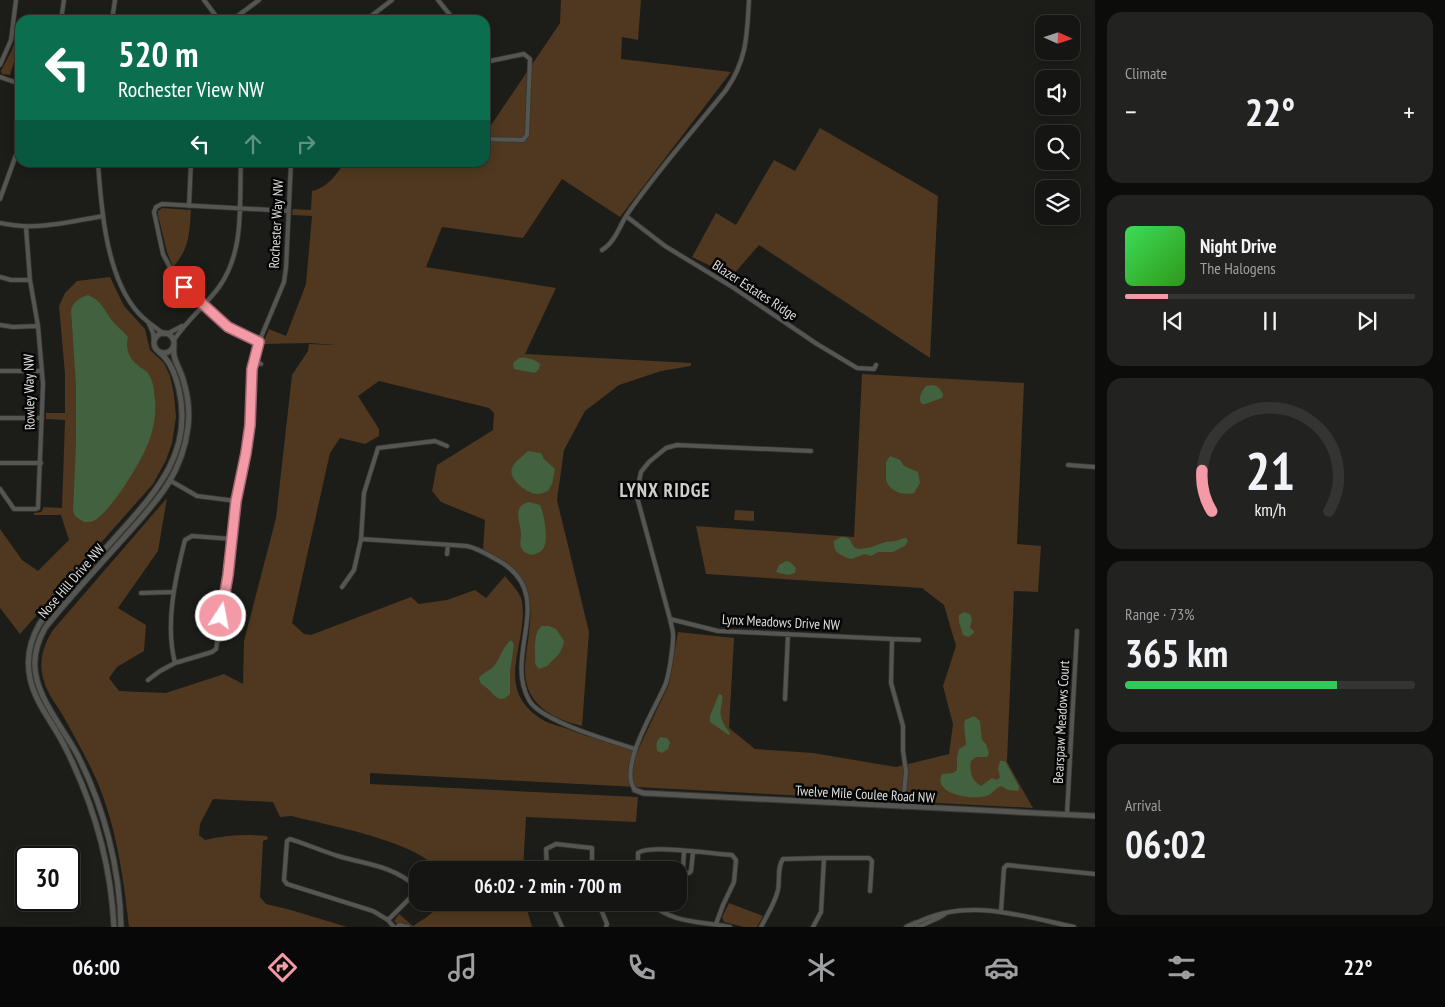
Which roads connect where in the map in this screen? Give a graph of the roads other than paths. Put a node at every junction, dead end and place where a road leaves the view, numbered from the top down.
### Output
1 (16, 0) edge
2 (64, 0) edge
3 (115, 0) edge
4 (204, 0) edge
5 (257, 0) edge
6 (392, 0) edge
7 (438, 0) edge
8 (749, 0) edge
9 (18, 15) edge
10 (62, 15) edge
11 (113, 15) edge
12 (215, 15) edge
13 (238, 15) edge
14 (372, 15) edge
15 (450, 15) edge
16 (15, 29) edge
17 (490, 63) edge
18 (0, 65) edge
19 (0, 77) edge
20 (15, 82) edge
21 (490, 139) edge
22 (15, 158) edge
23 (98, 167) edge
24 (191, 167) edge
25 (241, 167) edge
26 (291, 167) edge
27 (0, 198) edge
28 (188, 206) junction
29 (239, 209) junction
30 (289, 211) junction
31 (103, 216) junction
32 (626, 216) junction
33 (0, 223) edge
34 (26, 227) junction
35 (602, 250) dead end
36 (0, 277) edge
37 (30, 280) junction
38 (203, 305) junction
39 (149, 324) junction
40 (0, 325) edge
41 (184, 325) junction
42 (38, 326) junction
43 (165, 334) junction
44 (174, 340) junction
45 (259, 342) junction
46 (154, 343) junction
47 (174, 347) junction
48 (160, 353) junction
49 (254, 361) junction
50 (261, 364) dead end
51 (876, 365) dead end
52 (0, 371) edge
53 (41, 371) junction
54 (0, 418) edge
55 (42, 418) junction
56 (447, 446) dead end
57 (811, 451) dead end
58 (41, 463) junction
59 (0, 464) edge
60 (1068, 465) dead end
61 (1095, 467) edge
62 (165, 478) junction
63 (171, 481) junction
64 (0, 489) edge
65 (236, 501) junction
66 (232, 538) junction
67 (362, 539) junction
68 (448, 545) junction
69 (447, 554) dead end
70 (342, 588) dead end
71 (174, 592) junction
72 (141, 593) dead end
73 (670, 619) junction
74 (1077, 631) dead end
75 (788, 634) junction
76 (892, 639) junction
77 (919, 640) dead end
78 (175, 663) junction
79 (148, 680) dead end
80 (785, 699) dead end
81 (635, 749) junction
82 (635, 790) joint
83 (903, 807) junction
84 (1067, 814) junction
85 (1095, 816) edge
86 (684, 851) junction
87 (693, 852) junction
88 (824, 858) junction
89 (547, 861) edge
90 (592, 861) edge
91 (638, 861) edge
92 (1095, 874) edge
93 (870, 891) dead end
94 (555, 911) edge
95 (602, 911) edge
96 (659, 911) edge
97 (1001, 911) junction
98 (388, 920) junction
99 (716, 924) junction
100 (914, 926) edge
101 (114, 927) edge
102 (121, 927) edge
103 (396, 927) edge
104 (408, 927) edge
105 (562, 927) edge
106 (606, 927) edge
107 (730, 927) edge
108 (761, 927) edge
109 (813, 927) edge
110 (1074, 927) edge

1 - 9 street
2 - 10 street
3 - 11 street
4 - 12 street
5 - 13 street
6 - 14 street
7 - 15 street
8 - 32 street
16 - 18 street
17 - 21 street
19 - 20 street
22 - 27 street
23 - 31 street
24 - 28 street
25 - 29 street
26 - 30 street, Rochester Way NW
28 - 29 street
28 - 38 street
29 - 30 street
29 - 38 street
30 - 45 street, Rochester Way NW
31 - 34 street
31 - 39 street
32 - 35 street
32 - 51 street, Blazer Estates Ridge
33 - 34 street
34 - 37 street, Rowley Way NW
36 - 37 street
37 - 42 street, Rowley Way NW
38 - 41 street
38 - 45 street
39 - 43 street
39 - 46 street
40 - 42 street
41 - 43 street
41 - 44 street
42 - 53 street, Rowley Way NW
43 - 44 street
43 - 46 street
44 - 47 street
45 - 49 street, Rochester Way NW
46 - 48 street
47 - 48 street
47 - 63 street, Nose Hill Drive NW
48 - 62 street, Nose Hill Drive NW
49 - 50 street
49 - 65 street, Rochester Way NW
52 - 53 street
53 - 55 street, Rowley Way NW
54 - 55 street
55 - 58 street, Rowley Way NW
56 - 67 street
57 - 73 street
58 - 59 street
58 - 64 street, Rowley Way NW
60 - 61 street
62 - 63 street
62 - 101 street, Nose Hill Drive NW
63 - 65 street
63 - 102 street, Nose Hill Drive NW
65 - 66 street, Rochester Way NW
66 - 71 street
66 - 78 street, Rochester Way NW
67 - 68 street
67 - 70 street
68 - 69 street
68 - 81 street
71 - 72 street
71 - 78 street
73 - 75 street, Lynx Meadows Drive NW
73 - 81 street
74 - 84 street, Bearspaw Meadows Court
75 - 76 street, Lynx Meadows Drive NW
75 - 80 street
76 - 77 street, Lynx Meadows Drive NW
76 - 83 street
78 - 79 street
81 - 82 street
82 - 83 street, Twelve Mile Coulee Road NW
83 - 84 street, Twelve Mile Coulee Road NW
84 - 85 street, Twelve Mile Coulee Road NW
86 - 87 street
86 - 87 street
86 - 91 street
87 - 99 street
88 - 93 street
88 - 108 street
88 - 109 street
89 - 90 street
92 - 97 street
94 - 105 street
95 - 106 street
96 - 99 street
97 - 100 street
97 - 110 street
98 - 98 street
98 - 103 street
99 - 107 street
103 - 104 street

